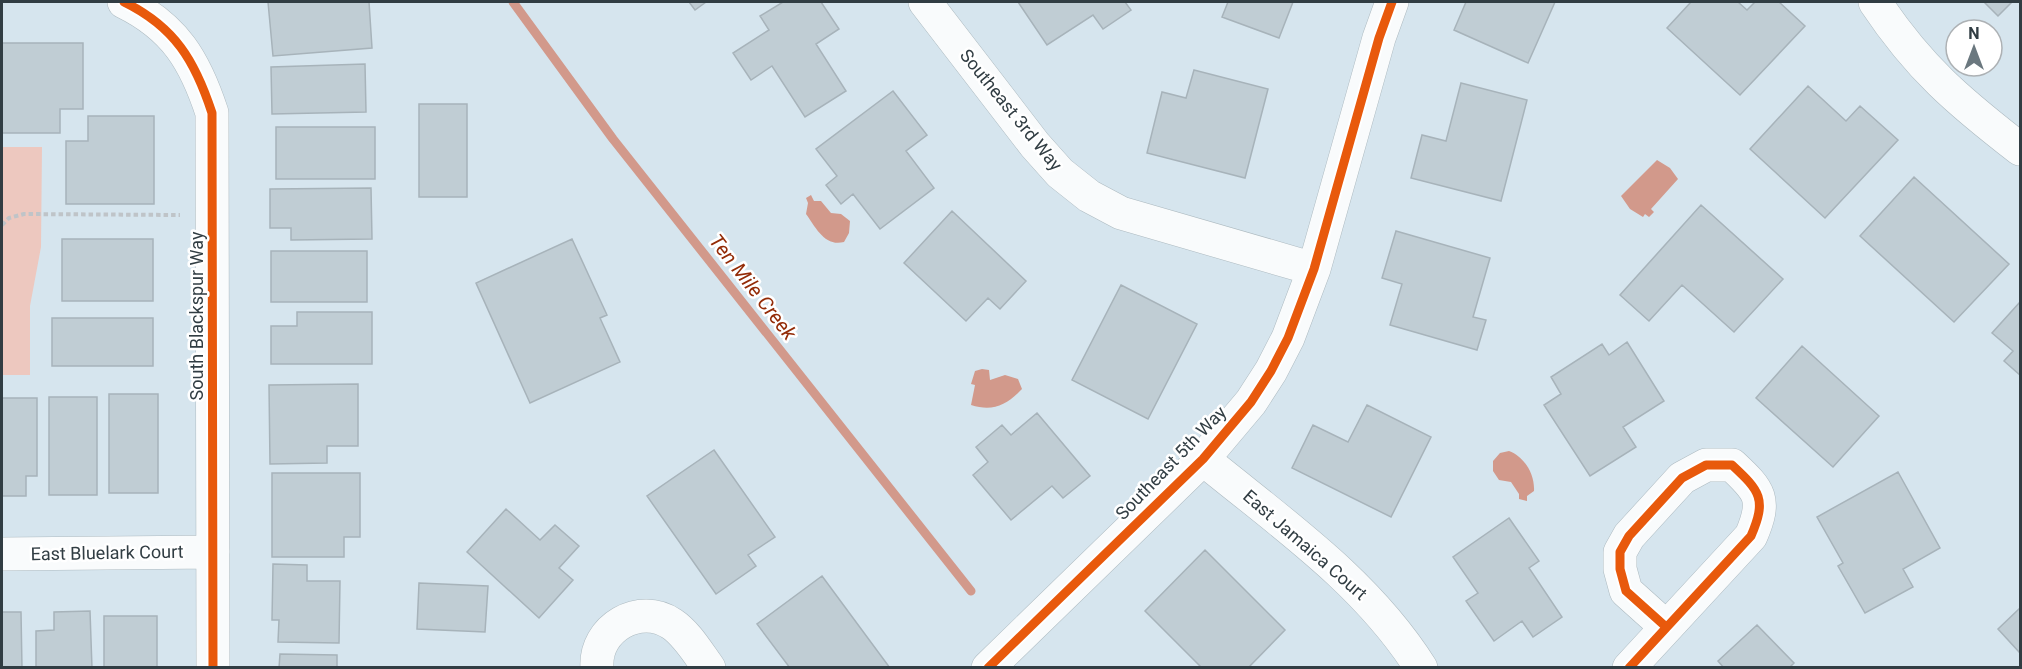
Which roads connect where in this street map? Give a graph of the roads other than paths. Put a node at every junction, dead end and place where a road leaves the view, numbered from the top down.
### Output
1 (124, 2) edge
2 (925, 2) edge
3 (1392, 2) edge
4 (1875, 2) edge
5 (2020, 149) edge
6 (1314, 269) junction
7 (1203, 459) junction
8 (213, 552) junction
9 (2, 554) edge
10 (1665, 626) junction
11 (213, 668) edge
12 (597, 668) edge
13 (709, 668) edge
14 (988, 668) edge
15 (1421, 668) edge
16 (1629, 668) edge

1 - 8 street, South Blackspur Way
2 - 6 street, Southeast 3rd Way
3 - 6 street, Southeast 5th Way
4 - 5 street
6 - 7 street, Southeast 5th Way
7 - 14 street, Southeast 5th Way
7 - 15 street, East Jamaica Court
8 - 9 street, East Bluelark Court
8 - 11 street, South Blackspur Way
10 - 10 street
10 - 16 street
12 - 13 street

